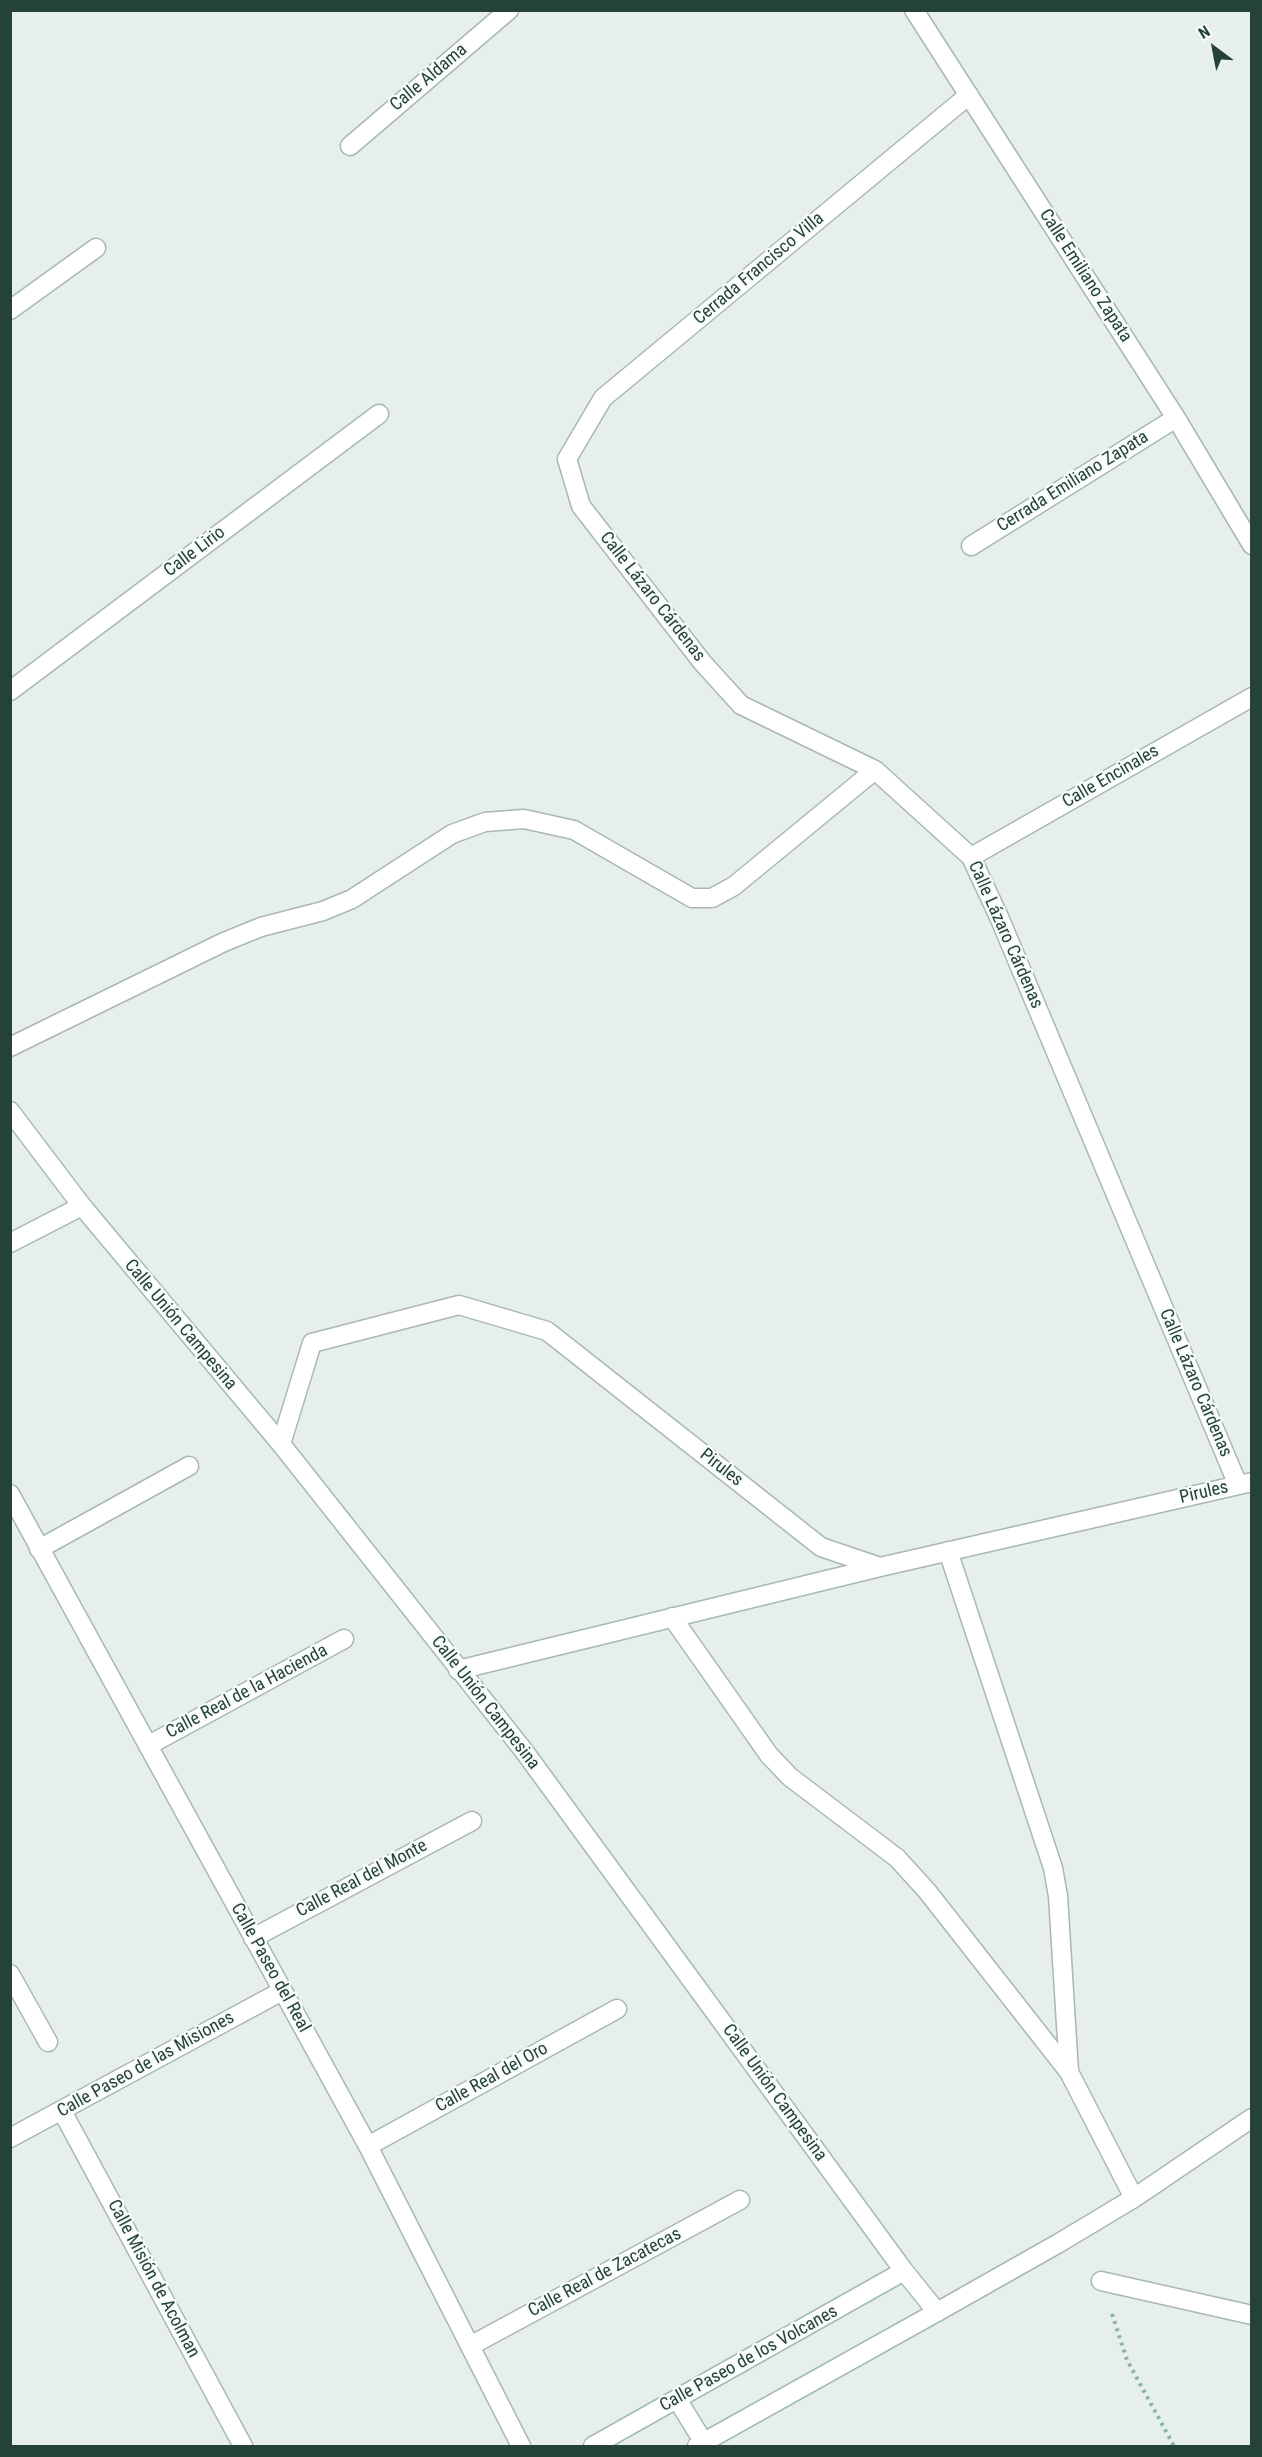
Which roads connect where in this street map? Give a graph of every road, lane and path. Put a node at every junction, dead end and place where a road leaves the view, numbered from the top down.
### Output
1 (509, 10) edge
2 (914, 10) edge
3 (969, 95) junction
4 (350, 146) dead end
5 (96, 248) dead end
6 (10, 310) edge
7 (379, 414) dead end
8 (1176, 418) junction
9 (567, 459) joint
10 (1251, 545) edge
11 (971, 546) dead end
12 (10, 691) edge
13 (1251, 697) edge
14 (875, 770) junction
15 (971, 857) junction
16 (10, 1047) edge
17 (10, 1111) edge
18 (82, 1206) junction
19 (10, 1244) edge
20 (281, 1444) junction
21 (189, 1466) dead end
22 (1245, 1484) edge
23 (10, 1494) edge
24 (39, 1549) junction
25 (948, 1551) junction
26 (880, 1567) junction
27 (672, 1617) junction
28 (344, 1639) dead end
29 (458, 1670) junction
30 (149, 1744) junction
31 (472, 1821) dead end
32 (253, 1938) junction
33 (10, 1974) edge
34 (282, 1991) junction
35 (617, 2009) dead end
36 (48, 2042) dead end
37 (1069, 2072) junction
38 (62, 2111) junction
39 (1251, 2118) edge
40 (10, 2138) edge
41 (368, 2146) junction
42 (1134, 2198) junction
43 (740, 2200) dead end
44 (904, 2271) junction
45 (1101, 2281) joint
46 (938, 2312) junction
47 (1251, 2315) edge
48 (470, 2346) junction
49 (677, 2399) junction
50 (702, 2445) edge
51 (243, 2446) edge
52 (521, 2446) edge
53 (593, 2446) edge
54 (1174, 2446) edge

1 - 4 street, Calle Aldama
2 - 3 street, Calle Emiliano Zapata
3 - 8 street, Calle Emiliano Zapata
3 - 9 street, Cerrada Francisco Villa
5 - 6 street
7 - 12 street, Calle Lirio
8 - 10 street, Calle Emiliano Zapata
8 - 11 street, Cerrada Emiliano Zapata
9 - 14 street, Calle Lázaro Cárdenas
13 - 15 street, Calle Encinales
14 - 15 street, Calle Lázaro Cárdenas
14 - 16 street
15 - 22 street, Calle Lázaro Cárdenas
17 - 18 street, Calle Unión Campesina
18 - 19 street
18 - 20 street, Calle Unión Campesina
20 - 26 street, Pirules
20 - 29 street, Calle Unión Campesina
21 - 24 street
22 - 25 street, Pirules
23 - 24 street, Calle Paseo del Real
24 - 30 street, Calle Paseo del Real
25 - 26 street, Pirules
25 - 37 street
26 - 27 street
27 - 29 street
27 - 37 street
28 - 30 street, Calle Real de la Hacienda
29 - 44 street, Calle Unión Campesina
30 - 32 street, Calle Paseo del Real
31 - 32 street, Calle Real del Monte
32 - 34 street, Calle Paseo del Real
33 - 36 street
34 - 38 street, Calle Paseo de las Misiones
34 - 41 street, Calle Paseo del Real
35 - 41 street, Calle Real del Oro
37 - 42 street
38 - 40 street, Calle Paseo de las Misiones
38 - 51 street, Calle Misión de Acolman
39 - 42 street
41 - 48 street, Calle Paseo del Real
42 - 46 street
43 - 48 street, Calle Real de Zacatecas
44 - 46 street, Calle Unión Campesina
44 - 49 street, Calle Paseo de los Volcanes
45 - 47 street
45 - 54 path
46 - 50 street
48 - 52 street, Calle Paseo del Real
49 - 50 street
49 - 53 street, Calle Paseo de los Volcanes

